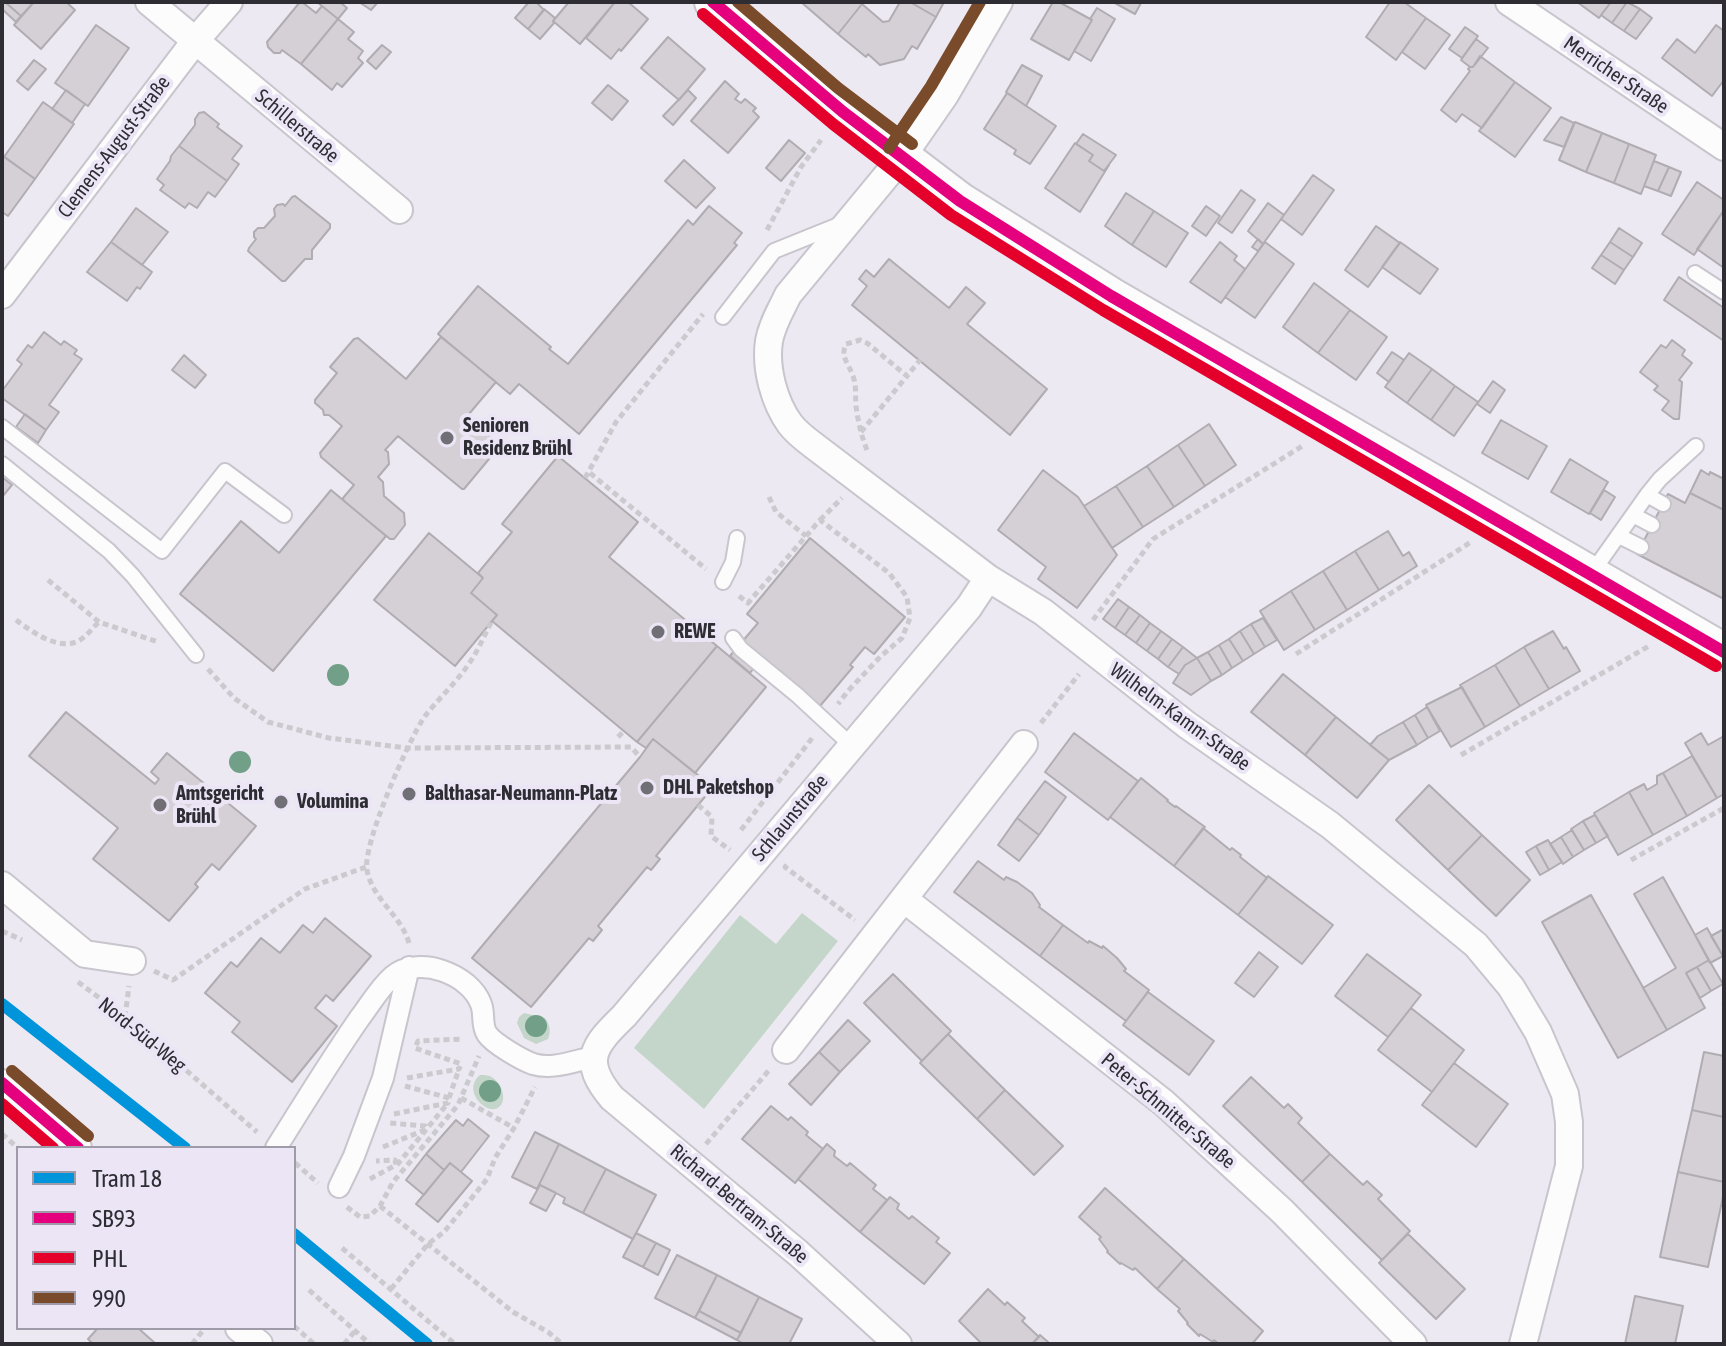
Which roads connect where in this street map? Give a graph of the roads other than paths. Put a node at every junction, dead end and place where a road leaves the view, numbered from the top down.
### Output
1 (149, 2) edge
2 (229, 2) edge
3 (713, 2) edge
4 (999, 2) edge
5 (1509, 2) edge
6 (195, 41) junction
7 (1724, 147) edge
8 (902, 157) junction
9 (399, 210) dead end
10 (849, 221) junction
11 (1695, 273) dead end
12 (1724, 292) edge
13 (2, 295) edge
14 (723, 317) dead end
15 (2, 427) edge
16 (1696, 446) dead end
17 (2, 464) edge
18 (1647, 495) junction
19 (1663, 504) dead end
20 (284, 515) dead end
21 (1633, 515) junction
22 (1652, 525) dead end
23 (1619, 536) junction
24 (737, 538) dead end
25 (1641, 547) dead end
26 (1591, 574) junction
27 (988, 578) junction
28 (723, 582) road end
29 (733, 638) dead end
30 (1724, 652) edge
31 (196, 655) road end
32 (1024, 744) road end
33 (851, 745) junction
34 (2, 885) edge
35 (904, 899) junction
36 (132, 961) road end
37 (409, 967) junction
38 (786, 1050) road end
39 (593, 1057) junction
40 (2, 1083) edge
41 (76, 1146) edge
42 (277, 1146) edge
43 (339, 1187) road end
44 (242, 1330) edge
45 (259, 1344) edge
46 (898, 1344) edge
47 (1413, 1344) edge
48 (1523, 1344) edge

1 - 6 street, Schillerstraße
2 - 6 street, Clemens-August-Straße
3 - 8 main road
4 - 8 street, Wilhelm-Kamm-Straße
5 - 7 street, Merricher Straße
6 - 9 street, Schillerstraße
6 - 13 street, Clemens-August-Straße
8 - 10 street, Wilhelm-Kamm-Straße
8 - 26 main road
10 - 14 lane
10 - 27 street, Wilhelm-Kamm-Straße
11 - 12 lane
15 - 20 lane
16 - 18 lane
17 - 31 lane
18 - 19 lane
18 - 21 lane
21 - 22 lane
21 - 23 lane
23 - 25 lane
23 - 26 lane
24 - 28 lane
26 - 30 main road
27 - 33 street, Schlaunstraße
27 - 48 street, Wilhelm-Kamm-Straße
29 - 33 lane
32 - 35 street
33 - 39 street, Schlaunstraße
34 - 36 street
35 - 38 street
35 - 47 street, Peter-Schmitter-Straße
37 - 39 street
37 - 42 street
37 - 43 street
39 - 46 street, Richard-Bertram-Straße
40 - 41 street
44 - 45 street

